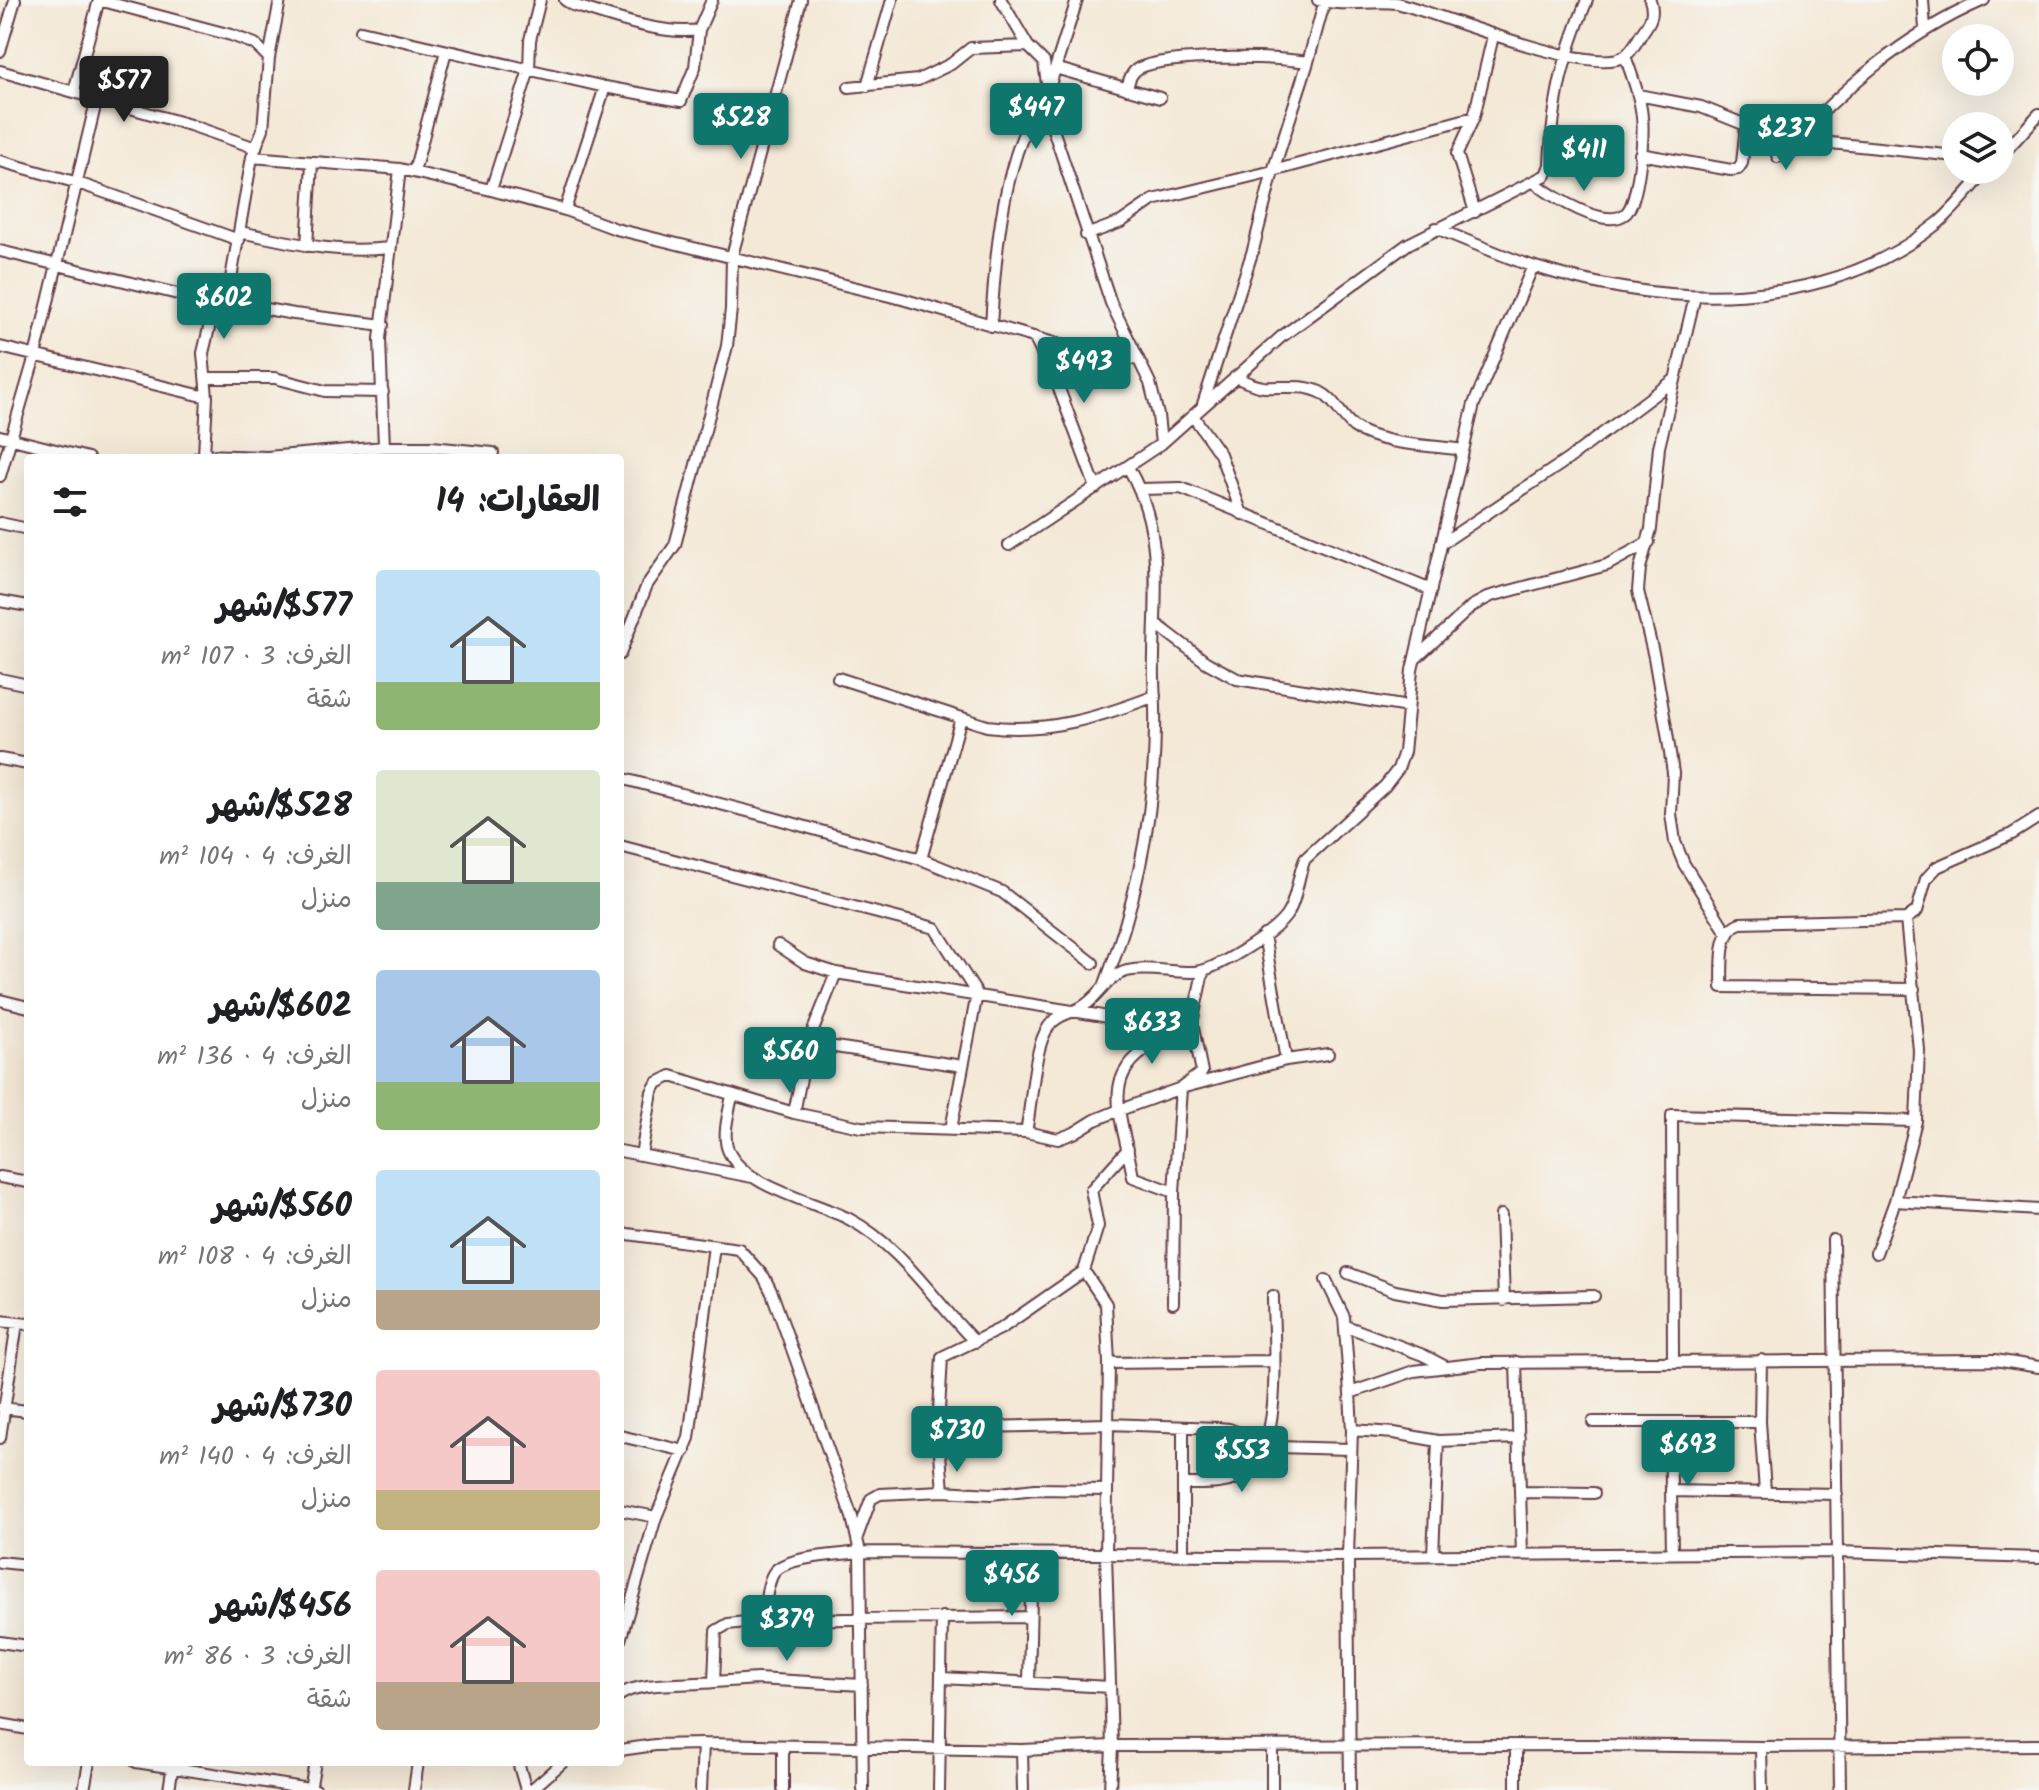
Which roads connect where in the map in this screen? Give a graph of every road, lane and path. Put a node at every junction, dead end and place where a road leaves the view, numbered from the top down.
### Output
1 (15, 0) edge
2 (280, 0) edge
3 (540, 0) edge
4 (565, 0) edge
5 (712, 0) edge
6 (801, 0) edge
7 (892, 0) edge
8 (1001, 0) edge
9 (1077, 0) edge
10 (1587, 0) edge
11 (1650, 0) edge
12 (1923, 0) edge
13 (1984, 0) edge
14 (1322, 1) edge
15 (1925, 29) junction
16 (699, 30) junction
17 (361, 31) dead end
18 (1493, 36) junction
19 (1028, 46) junction
20 (0, 51) edge
21 (446, 51) junction
22 (1566, 54) junction
23 (1625, 56) junction
24 (269, 58) junction
25 (1308, 62) junction
26 (1055, 68) junction
27 (529, 70) junction
28 (0, 71) edge
29 (867, 86) junction
30 (605, 87) junction
31 (849, 87) dead end
32 (1127, 89) junction
33 (74, 91) junction
34 (1048, 91) junction
35 (1638, 95) junction
36 (97, 98) junction
37 (1160, 98) dead end
38 (2039, 114) edge
39 (1474, 117) junction
40 (1746, 125) junction
41 (2014, 142) edge
42 (254, 153) junction
43 (1640, 154) junction
44 (1942, 155) edge
45 (1778, 157) junction
46 (0, 161) edge
47 (312, 163) junction
48 (400, 169) junction
49 (1273, 171) junction
50 (414, 172) junction
51 (78, 183) junction
52 (1535, 183) junction
53 (1975, 184) edge
54 (491, 190) junction
55 (565, 210) junction
56 (1475, 212) junction
57 (1436, 228) junction
58 (1086, 235) junction
59 (240, 236) junction
60 (307, 246) junction
61 (390, 248) junction
62 (0, 251) edge
63 (732, 256) junction
64 (57, 266) junction
65 (1533, 266) junction
66 (1695, 296) junction
67 (227, 302) junction
68 (215, 303) junction
69 (383, 325) junction
70 (991, 326) junction
71 (1034, 337) junction
72 (0, 347) edge
73 (35, 356) junction
74 (1138, 360) junction
75 (1235, 377) junction
76 (206, 378) junction
77 (1674, 380) junction
78 (383, 392) junction
79 (207, 397) junction
80 (1202, 408) junction
81 (1193, 416) junction
82 (0, 436) edge
83 (12, 438) junction
84 (1161, 444) junction
85 (384, 447) junction
86 (1463, 450) junction
87 (493, 453) dead end
88 (73, 454) edge
89 (201, 454) edge
90 (310, 454) edge
91 (1128, 467) junction
92 (0, 476) edge
93 (1096, 488) junction
94 (1141, 489) junction
95 (1242, 514) junction
96 (0, 523) edge
97 (24, 528) edge
98 (1649, 542) junction
99 (1441, 544) junction
100 (1009, 545) dead end
101 (1431, 590) junction
102 (0, 601) edge
103 (24, 605) edge
104 (1155, 623) junction
105 (624, 644) edge
106 (1416, 658) junction
107 (838, 678) dead end
108 (0, 679) edge
109 (24, 684) edge
110 (1155, 696) junction
111 (1408, 707) junction
112 (961, 718) junction
113 (0, 759) edge
114 (24, 763) edge
115 (624, 779) edge
116 (2039, 817) edge
117 (624, 847) edge
118 (921, 859) junction
119 (1906, 919) junction
120 (1727, 933) junction
121 (1264, 935) junction
122 (778, 945) dead end
123 (1093, 963) dead end
124 (1203, 972) junction
125 (836, 973) junction
126 (1104, 986) junction
127 (1914, 989) junction
128 (977, 994) junction
129 (0, 1000) edge
130 (24, 1006) edge
131 (1069, 1012) junction
132 (1192, 1028) junction
133 (1178, 1032) junction
134 (808, 1043) junction
135 (1328, 1054) dead end
136 (1286, 1060) junction
137 (963, 1066) junction
138 (1181, 1088) junction
139 (732, 1096) junction
140 (1117, 1111) junction
141 (794, 1113) junction
142 (1916, 1121) junction
143 (951, 1129) junction
144 (1026, 1132) junction
145 (1128, 1149) junction
146 (624, 1152) edge
147 (641, 1155) junction
148 (0, 1177) edge
149 (755, 1177) junction
150 (24, 1181) edge
151 (1174, 1192) junction
152 (1895, 1201) junction
153 (2039, 1210) edge
154 (1501, 1215) dead end
155 (624, 1234) edge
156 (1833, 1240) dead end
157 (714, 1246) junction
158 (1876, 1253) dead end
159 (1084, 1271) junction
160 (1348, 1273) dead end
161 (1326, 1280) dead end
162 (1273, 1296) dead end
163 (1594, 1296) dead end
164 (1504, 1300) junction
165 (1173, 1303) dead end
166 (0, 1321) edge
167 (22, 1324) edge
168 (1346, 1326) junction
169 (975, 1342) junction
170 (1673, 1360) junction
171 (1761, 1360) junction
172 (1836, 1360) junction
173 (1273, 1361) junction
174 (1516, 1362) junction
175 (1109, 1363) junction
176 (1444, 1366) junction
177 (2039, 1367) edge
178 (1350, 1393) junction
179 (3, 1408) edge
180 (24, 1411) edge
181 (1593, 1422) dead end
182 (1760, 1422) junction
183 (1670, 1423) junction
184 (1108, 1424) junction
185 (1183, 1427) junction
186 (938, 1428) junction
187 (1352, 1430) junction
188 (624, 1437) edge
189 (0, 1438) edge
190 (1519, 1438) junction
191 (1438, 1441) junction
192 (1265, 1443) junction
193 (1350, 1449) junction
194 (685, 1451) junction
195 (1183, 1484) junction
196 (1107, 1490) junction
197 (943, 1491) junction
198 (1671, 1491) junction
199 (1765, 1491) junction
200 (1521, 1492) junction
201 (1594, 1493) dead end
202 (1837, 1494) junction
203 (624, 1511) edge
204 (656, 1517) junction
205 (857, 1537) junction
206 (860, 1552) junction
207 (1838, 1552) junction
208 (1672, 1553) junction
209 (1032, 1554) junction
210 (1522, 1554) junction
211 (1106, 1555) junction
212 (1183, 1555) junction
213 (1433, 1555) junction
214 (1348, 1556) junction
215 (2039, 1558) edge
216 (0, 1562) edge
217 (24, 1565) edge
218 (942, 1617) junction
219 (1029, 1617) junction
220 (862, 1618) junction
221 (763, 1620) junction
222 (624, 1626) edge
223 (0, 1642) edge
224 (24, 1645) edge
225 (942, 1678) junction
226 (714, 1682) junction
227 (1029, 1682) junction
228 (862, 1685) junction
229 (1110, 1687) junction
230 (624, 1692) edge
231 (0, 1724) edge
232 (24, 1728) edge
233 (703, 1744) junction
234 (2039, 1745) edge
235 (1112, 1746) junction
236 (1349, 1746) junction
237 (1516, 1746) junction
238 (1839, 1746) junction
239 (783, 1747) junction
240 (863, 1747) junction
241 (1272, 1747) junction
242 (1761, 1747) junction
243 (941, 1748) junction
244 (624, 1749) edge
245 (1022, 1750) junction
246 (88, 1766) edge
247 (173, 1766) edge
248 (179, 1766) edge
249 (315, 1766) edge
250 (417, 1766) edge
251 (519, 1766) edge
252 (558, 1766) edge
253 (84, 1790) edge
254 (169, 1790) edge
255 (312, 1790) edge
256 (414, 1790) edge
257 (528, 1790) edge
258 (701, 1790) edge
259 (783, 1790) edge
260 (863, 1790) edge
261 (939, 1790) edge
262 (1023, 1790) edge
263 (1110, 1790) edge
264 (1272, 1790) edge
265 (1350, 1790) edge
266 (1516, 1790) edge
267 (1762, 1790) edge
268 (1840, 1790) edge

1 - 20 street
2 - 24 street
3 - 27 street
4 - 16 street
5 - 16 street
6 - 63 street
7 - 29 street
8 - 19 street
9 - 26 street
10 - 22 street
11 - 23 street
12 - 15 street
13 - 15 street
14 - 18 street
14 - 25 street
15 - 45 street
16 - 30 street
17 - 21 street
18 - 22 street
18 - 39 street
19 - 29 street
19 - 34 street
21 - 27 street
21 - 50 street
22 - 23 street
22 - 52 street
23 - 35 street
24 - 33 street
24 - 42 street
25 - 32 street
25 - 49 street
26 - 32 street
26 - 34 street
27 - 30 street
27 - 54 street
28 - 33 street
29 - 31 street
30 - 55 street
32 - 37 street
33 - 36 street
34 - 58 street
34 - 70 street
35 - 40 street
35 - 43 street
36 - 42 street
36 - 51 street
38 - 41 street
39 - 49 street
39 - 56 street
40 - 43 street
40 - 45 street
42 - 47 street
42 - 59 street
43 - 52 street
44 - 45 street
46 - 51 street
47 - 48 street
47 - 60 street
48 - 50 street
48 - 61 street
49 - 58 street
49 - 80 street
50 - 54 street
51 - 59 street
51 - 64 street
52 - 56 street
53 - 66 street
54 - 55 street
55 - 63 street
56 - 57 street
57 - 65 street
57 - 75 street
58 - 74 street
59 - 60 street
59 - 67 street
60 - 61 street
61 - 69 street
62 - 64 street
63 - 70 street
63 - 105 street
64 - 68 street
64 - 73 street
65 - 66 street
65 - 86 street
66 - 77 street
67 - 68 street
67 - 69 street
68 - 76 street
69 - 78 street
70 - 71 street
71 - 74 street
71 - 93 street
72 - 73 street
73 - 79 street
73 - 83 street
74 - 84 street
75 - 80 street
75 - 86 street
76 - 78 street
76 - 79 street
77 - 98 street
77 - 99 street
78 - 85 street
79 - 89 street
80 - 81 street
81 - 84 street
81 - 95 street
82 - 83 street
83 - 88 street
83 - 92 street
84 - 91 street
85 - 87 street
85 - 90 street
86 - 99 street
91 - 93 street
91 - 94 street
93 - 100 street
94 - 95 street
94 - 104 street
95 - 101 street
96 - 97 street
98 - 106 street
98 - 120 street
99 - 101 street
101 - 106 street
102 - 103 street
104 - 110 street
104 - 111 street
106 - 111 street
107 - 112 street
108 - 109 street
110 - 112 street
110 - 126 street
111 - 121 street
112 - 118 street
113 - 114 street
115 - 118 street
116 - 119 street
117 - 128 street
118 - 123 street
119 - 120 street
119 - 127 street
120 - 127 street
121 - 124 street
121 - 136 street
122 - 125 street
124 - 126 street
124 - 132 street
125 - 128 street
125 - 134 street
126 - 131 street
127 - 142 street
128 - 131 street
128 - 137 street
129 - 130 street
131 - 133 street
131 - 144 street
132 - 133 street
132 - 138 street
133 - 140 street
134 - 137 street
134 - 141 street
135 - 136 street
136 - 138 street
137 - 143 street
138 - 140 street
138 - 151 street
139 - 141 street
139 - 147 street
139 - 149 street
140 - 144 street
140 - 145 street
141 - 143 street
142 - 152 street
142 - 170 street
143 - 144 street
145 - 151 street
145 - 159 street
146 - 147 street
147 - 149 street
148 - 150 street
149 - 169 street
151 - 165 street
152 - 153 street
152 - 158 street
154 - 164 street
155 - 157 street
156 - 172 street
157 - 194 street
157 - 205 street
159 - 169 street
159 - 175 street
160 - 164 street
161 - 168 street
162 - 173 street
163 - 164 street
166 - 167 street
167 - 179 street
168 - 176 street
168 - 178 street
169 - 186 street
170 - 171 street
170 - 174 street
171 - 172 street
171 - 182 street
172 - 177 street
172 - 202 street
173 - 175 street
173 - 192 street
174 - 176 street
174 - 190 street
175 - 184 street
176 - 178 street
178 - 187 street
179 - 180 street
179 - 189 street
181 - 183 street
182 - 183 street
182 - 199 street
183 - 198 street
184 - 185 street
184 - 186 street
184 - 196 street
185 - 192 street
185 - 195 street
186 - 197 street
187 - 191 street
187 - 193 street
188 - 194 street
190 - 191 street
190 - 200 street
191 - 213 street
192 - 193 street
192 - 195 street
193 - 214 street
194 - 204 street
195 - 212 street
196 - 197 street
196 - 211 street
197 - 205 street
198 - 199 street
198 - 208 street
199 - 202 street
200 - 201 street
200 - 210 street
202 - 207 street
203 - 204 street
204 - 222 street
205 - 206 street
206 - 209 street
206 - 220 street
206 - 221 street
207 - 208 street
207 - 215 street
207 - 238 street
208 - 210 street
209 - 211 street
209 - 219 street
210 - 213 street
211 - 212 street
211 - 229 street
212 - 214 street
213 - 214 street
214 - 236 street
216 - 217 street
218 - 219 street
218 - 220 street
218 - 225 street
219 - 227 street
220 - 221 street
220 - 228 street
221 - 226 street
223 - 224 street
225 - 227 street
225 - 243 street
226 - 228 street
226 - 230 street
227 - 229 street
228 - 240 street
229 - 235 street
231 - 232 street
233 - 239 street
233 - 244 street
233 - 258 street
234 - 238 street
235 - 241 street
235 - 245 street
235 - 263 street
236 - 237 street
236 - 241 street
236 - 265 street
237 - 242 street
237 - 266 street
238 - 242 street
238 - 268 street
239 - 240 street
239 - 259 street
240 - 243 street
240 - 260 street
241 - 264 street
242 - 267 street
243 - 245 street
243 - 261 street
245 - 262 street
246 - 253 street
247 - 254 street
248 - 255 street
249 - 255 street
250 - 256 street
251 - 257 street
252 - 257 street

